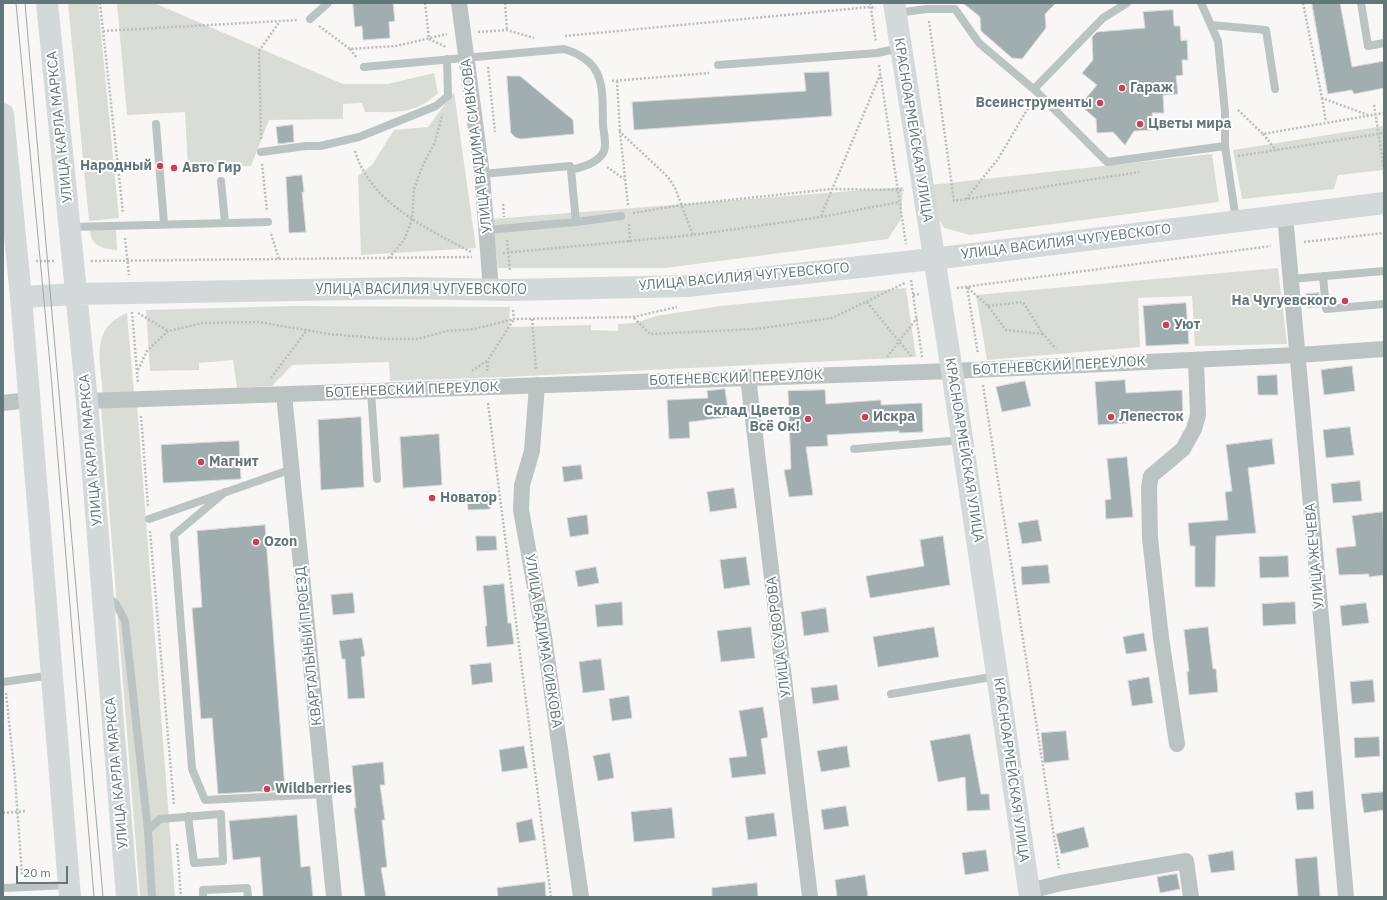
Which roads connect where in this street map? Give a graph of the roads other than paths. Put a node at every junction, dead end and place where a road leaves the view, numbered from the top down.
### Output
1 (47, 3) edge
2 (328, 3) edge
3 (459, 3) edge
4 (1127, 3) edge
5 (1201, 3) edge
6 (1361, 3) edge
7 (894, 8) edge
8 (310, 19) road end
9 (1211, 25) junction
10 (1384, 43) edge
11 (901, 48) junction
12 (466, 56) junction
13 (447, 59) junction
14 (718, 65) dead end
15 (364, 67) dead end
16 (1275, 89) dead end
17 (1035, 91) junction
18 (3, 114) edge
19 (156, 124) dead end
20 (1225, 146) junction
21 (261, 152) dead end
22 (571, 170) junction
23 (482, 174) junction
24 (221, 181) dead end
25 (1384, 204) edge
26 (625, 215) road end
27 (1285, 215) junction
28 (1236, 221) junction
29 (268, 222) dead end
30 (576, 222) junction
31 (225, 223) junction
32 (164, 224) junction
33 (70, 227) junction
34 (487, 230) junction
35 (933, 259) junction
36 (1384, 272) edge
37 (1323, 276) junction
38 (1291, 279) junction
39 (501, 290) junction
40 (76, 294) junction
41 (21, 297) junction
42 (1384, 304) edge
43 (1384, 349) edge
44 (1298, 355) junction
45 (1196, 360) junction
46 (952, 371) junction
47 (748, 378) junction
48 (537, 385) junction
49 (371, 391) junction
50 (284, 394) junction
51 (29, 400) junction
52 (87, 401) junction
53 (3, 403) edge
54 (962, 440) junction
55 (854, 449) dead end
56 (292, 469) junction
57 (377, 479) dead end
58 (225, 492) junction
59 (149, 519) road end
60 (102, 591) junction
61 (52, 675) junction
62 (998, 676) junction
63 (4, 681) edge
64 (891, 694) dead end
65 (1176, 744) dead end
66 (324, 794) junction
67 (188, 816) junction
68 (148, 830) junction
69 (3, 888) edge
70 (70, 891) edge
71 (1030, 894) edge
72 (127, 897) edge
73 (152, 897) edge
74 (203, 897) edge
75 (248, 897) edge
76 (334, 897) edge
77 (581, 897) edge
78 (810, 897) edge
79 (1191, 897) edge
80 (1346, 897) edge

1 - 33 main road, УЛИЦА КАРЛА МАРКСА
2 - 8 lane
3 - 12 street, УЛИЦА ВАДИМА СИВКОВА
4 - 17 lane
5 - 9 lane
6 - 10 lane
7 - 11 main road, КРАСНОАРМЕЙСКАЯ УЛИЦА
7 - 17 lane
9 - 16 lane
9 - 20 lane
11 - 14 lane
11 - 35 main road, КРАСНОАРМЕЙСКАЯ УЛИЦА
12 - 13 lane
12 - 22 lane
12 - 23 street, УЛИЦА ВАДИМА СИВКОВА
13 - 15 lane
13 - 21 lane
17 - 20 lane
18 - 41 main road
19 - 32 lane
20 - 28 lane
22 - 23 lane
22 - 30 lane
23 - 34 street, УЛИЦА ВАДИМА СИВКОВА
24 - 31 lane
25 - 27 main road, УЛИЦА ВАСИЛИЯ ЧУГУЕВСКОГО
26 - 30 lane
27 - 28 main road, УЛИЦА ВАСИЛИЯ ЧУГУЕВСКОГО
27 - 38 street, УЛИЦА ЖЕЧЕВА
28 - 35 main road, УЛИЦА ВАСИЛИЯ ЧУГУЕВСКОГО
29 - 31 lane
30 - 34 lane
31 - 32 lane
32 - 33 lane
33 - 40 main road, УЛИЦА КАРЛА МАРКСА
34 - 39 street, УЛИЦА ВАДИМА СИВКОВА
35 - 39 main road, УЛИЦА ВАСИЛИЯ ЧУГУЕВСКОГО
35 - 46 main road, КРАСНОАРМЕЙСКАЯ УЛИЦА
36 - 37 lane
37 - 38 lane
37 - 42 lane
38 - 44 street, УЛИЦА ЖЕЧЕВА
39 - 40 main road, УЛИЦА ВАСИЛИЯ ЧУГУЕВСКОГО
40 - 41 main road, УЛИЦА ВАСИЛИЯ ЧУГУЕВСКОГО
40 - 52 main road, УЛИЦА КАРЛА МАРКСА
41 - 51 main road
43 - 44 street, БОТЕНЕВСКИЙ ПЕРЕУЛОК
44 - 45 street, БОТЕНЕВСКИЙ ПЕРЕУЛОК
44 - 80 street, УЛИЦА ЖЕЧЕВА
45 - 46 street, БОТЕНЕВСКИЙ ПЕРЕУЛОК
45 - 65 street
46 - 47 street, БОТЕНЕВСКИЙ ПЕРЕУЛОК
46 - 54 main road, КРАСНОАРМЕЙСКАЯ УЛИЦА
47 - 48 street, БОТЕНЕВСКИЙ ПЕРЕУЛОК
47 - 78 street, УЛИЦА СУВОРОВА
48 - 49 street, БОТЕНЕВСКИЙ ПЕРЕУЛОК
48 - 77 street, УЛИЦА ВАДИМА СИВКОВА
49 - 50 street, БОТЕНЕВСКИЙ ПЕРЕУЛОК
49 - 57 lane
50 - 52 street, БОТЕНЕВСКИЙ ПЕРЕУЛОК
50 - 56 street, КВАРТАЛЬНЫЙ ПРОЕЗД
51 - 53 street
51 - 61 main road
52 - 60 main road, УЛИЦА КАРЛА МАРКСА
54 - 55 lane
54 - 62 main road, КРАСНОАРМЕЙСКАЯ УЛИЦА
56 - 58 lane
56 - 66 street, КВАРТАЛЬНЫЙ ПРОЕЗД
58 - 59 lane
58 - 66 lane
60 - 68 lane
60 - 72 main road, УЛИЦА КАРЛА МАРКСА
61 - 63 lane
61 - 70 main road
62 - 64 lane
62 - 71 main road, КРАСНОАРМЕЙСКАЯ УЛИЦА
66 - 76 street, КВАРТАЛЬНЫЙ ПРОЕЗД
67 - 67 lane
67 - 68 lane
68 - 73 lane
69 - 70 lane
71 - 79 street
74 - 75 lane

